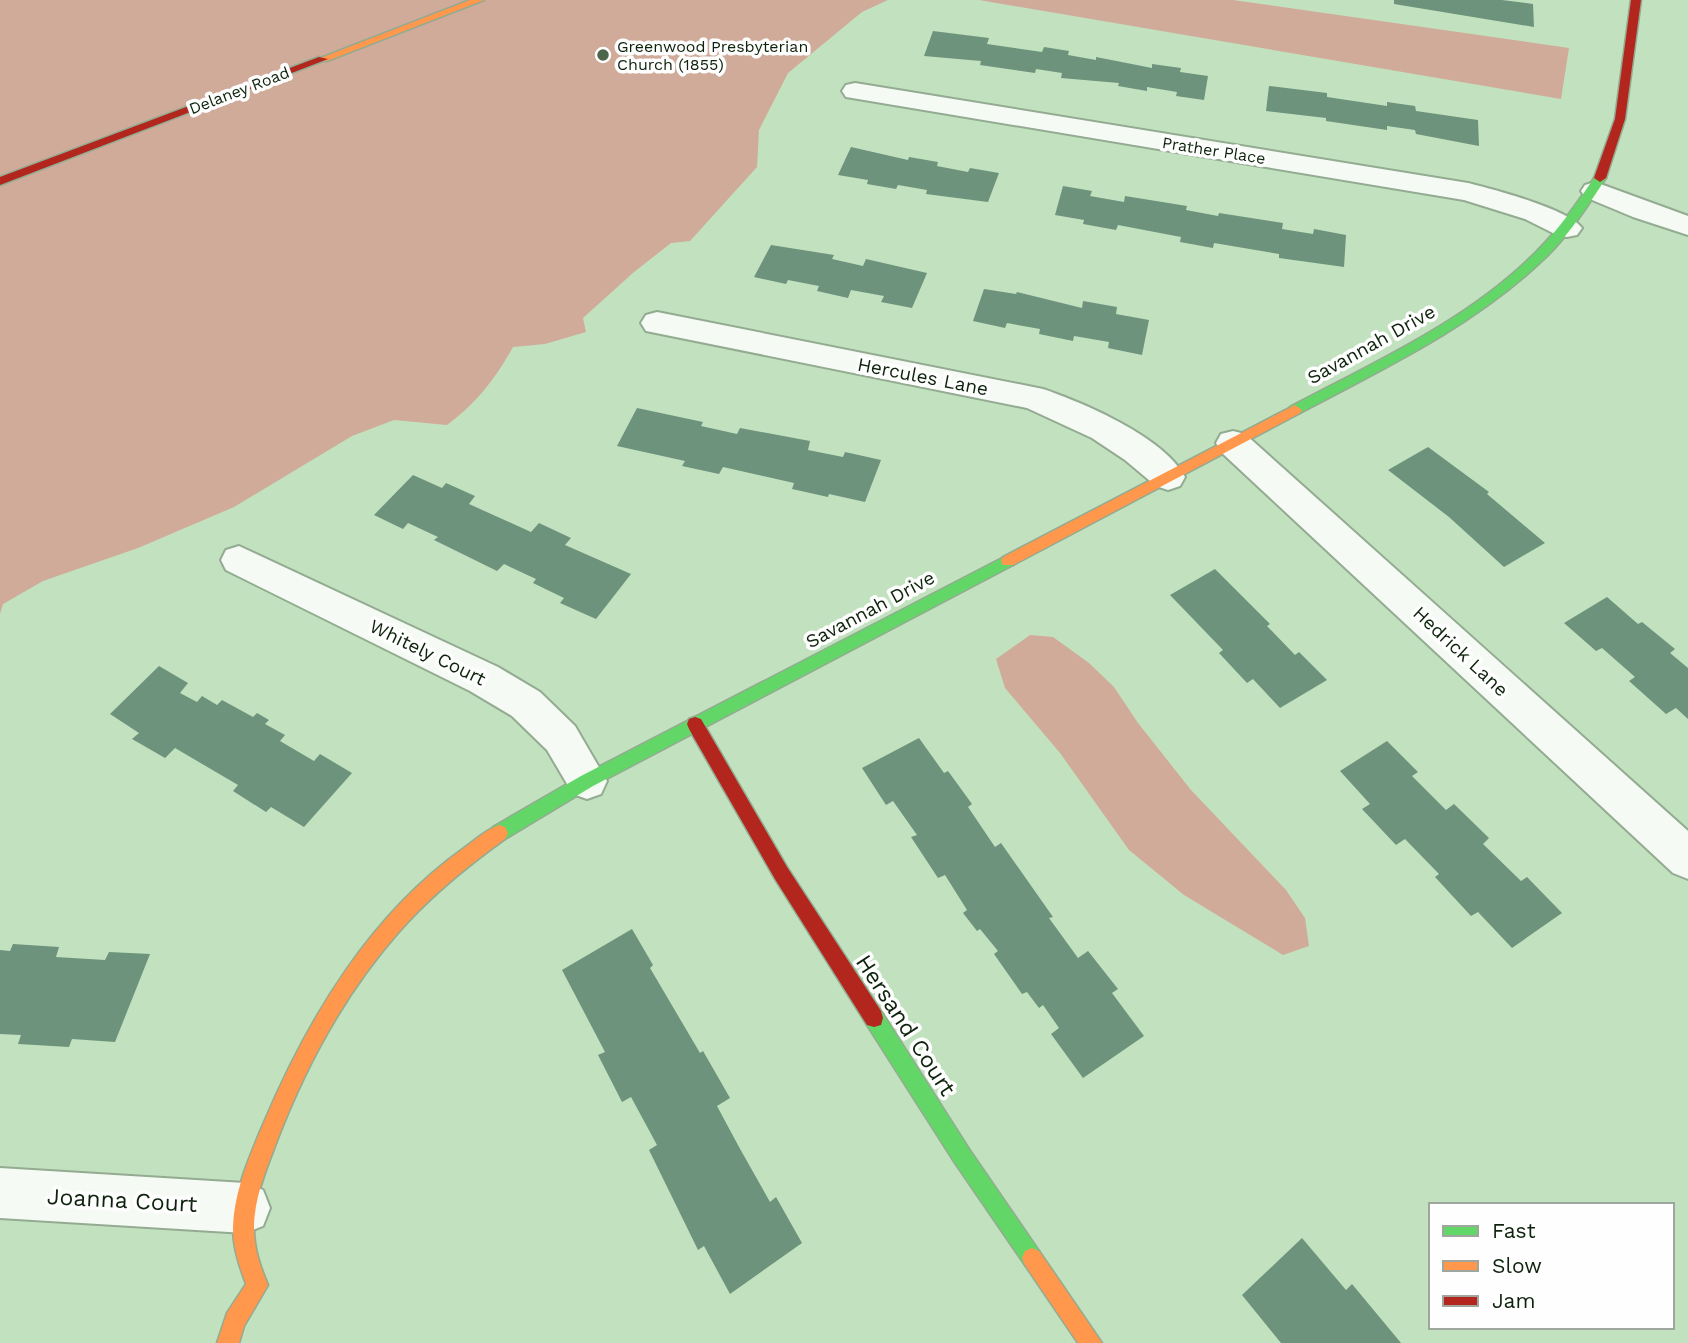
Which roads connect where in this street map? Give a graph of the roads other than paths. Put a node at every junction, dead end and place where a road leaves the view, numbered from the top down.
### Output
1 (479, 0) edge
2 (1636, 0) edge
3 (855, 91) dead end
4 (0, 181) edge
5 (1595, 191) junction
6 (1688, 226) edge
7 (1567, 229) junction
8 (657, 323) dead end
9 (1233, 443) junction
10 (1168, 477) junction
11 (239, 559) dead end
12 (695, 724) junction
13 (587, 781) junction
14 (1688, 859) edge
15 (0, 1193) edge
16 (245, 1208) junction
17 (228, 1343) edge
18 (1091, 1343) edge

1 - 4 street, Delaney Road
2 - 5 street, Savannah Drive
3 - 7 street, Prather Place
5 - 6 street
5 - 7 street, Savannah Drive
7 - 9 street, Savannah Drive
8 - 10 street, Hercules Lane
9 - 10 street, Savannah Drive
9 - 14 street, Hedrick Lane
10 - 12 street, Savannah Drive
11 - 13 street, Whitely Court
12 - 13 street, Savannah Drive
12 - 18 street, Hersand Court
13 - 16 street, Savannah Drive
15 - 16 street, Joanna Court
16 - 17 street, Savannah Drive

